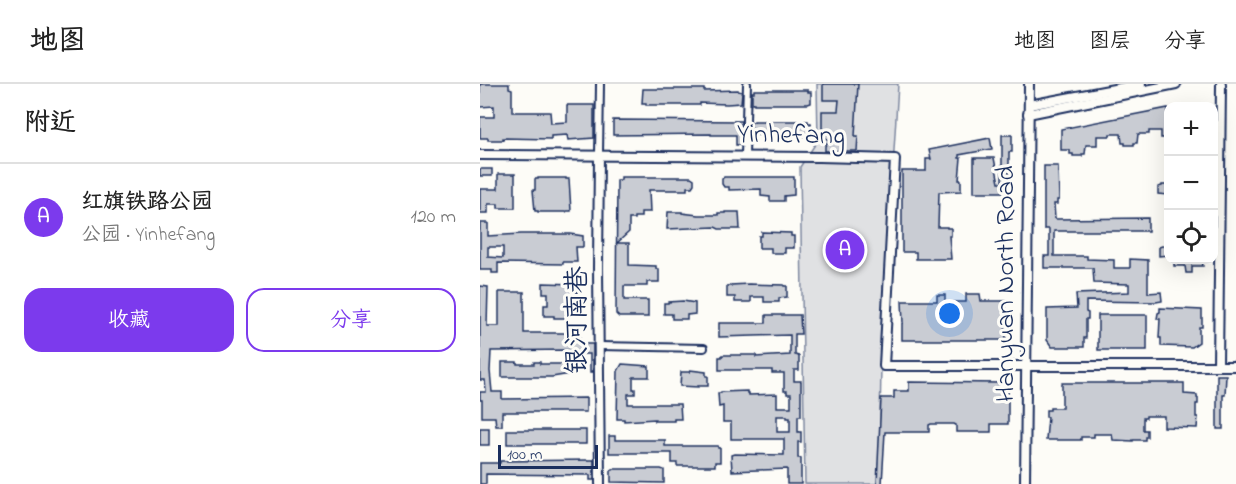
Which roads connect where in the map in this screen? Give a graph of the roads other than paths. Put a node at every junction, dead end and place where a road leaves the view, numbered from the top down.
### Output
1 (600, 84) edge
2 (747, 84) edge
3 (1029, 84) edge
4 (1141, 84) edge
5 (1176, 84) edge
6 (1221, 84) edge
7 (1028, 109) junction
8 (480, 155) edge
9 (600, 155) junction
10 (746, 156) junction
11 (599, 346) junction
12 (704, 348) dead end
13 (1026, 366) junction
14 (1218, 366) junction
15 (1236, 366) edge
16 (600, 484) edge
17 (1025, 484) edge

1 - 9 street
2 - 10 street
3 - 7 street, Hanyuan North Road
4 - 7 street
5 - 7 street
6 - 14 street
7 - 13 street, Hanyuan North Road
8 - 9 street, Yinhefang
9 - 10 street, Yinhefang
9 - 11 street, 银河南巷
10 - 13 street, Yinhefang
11 - 12 street
11 - 16 street, 银河南巷
13 - 14 street
13 - 17 street, Hanyuan North Road
14 - 15 street

